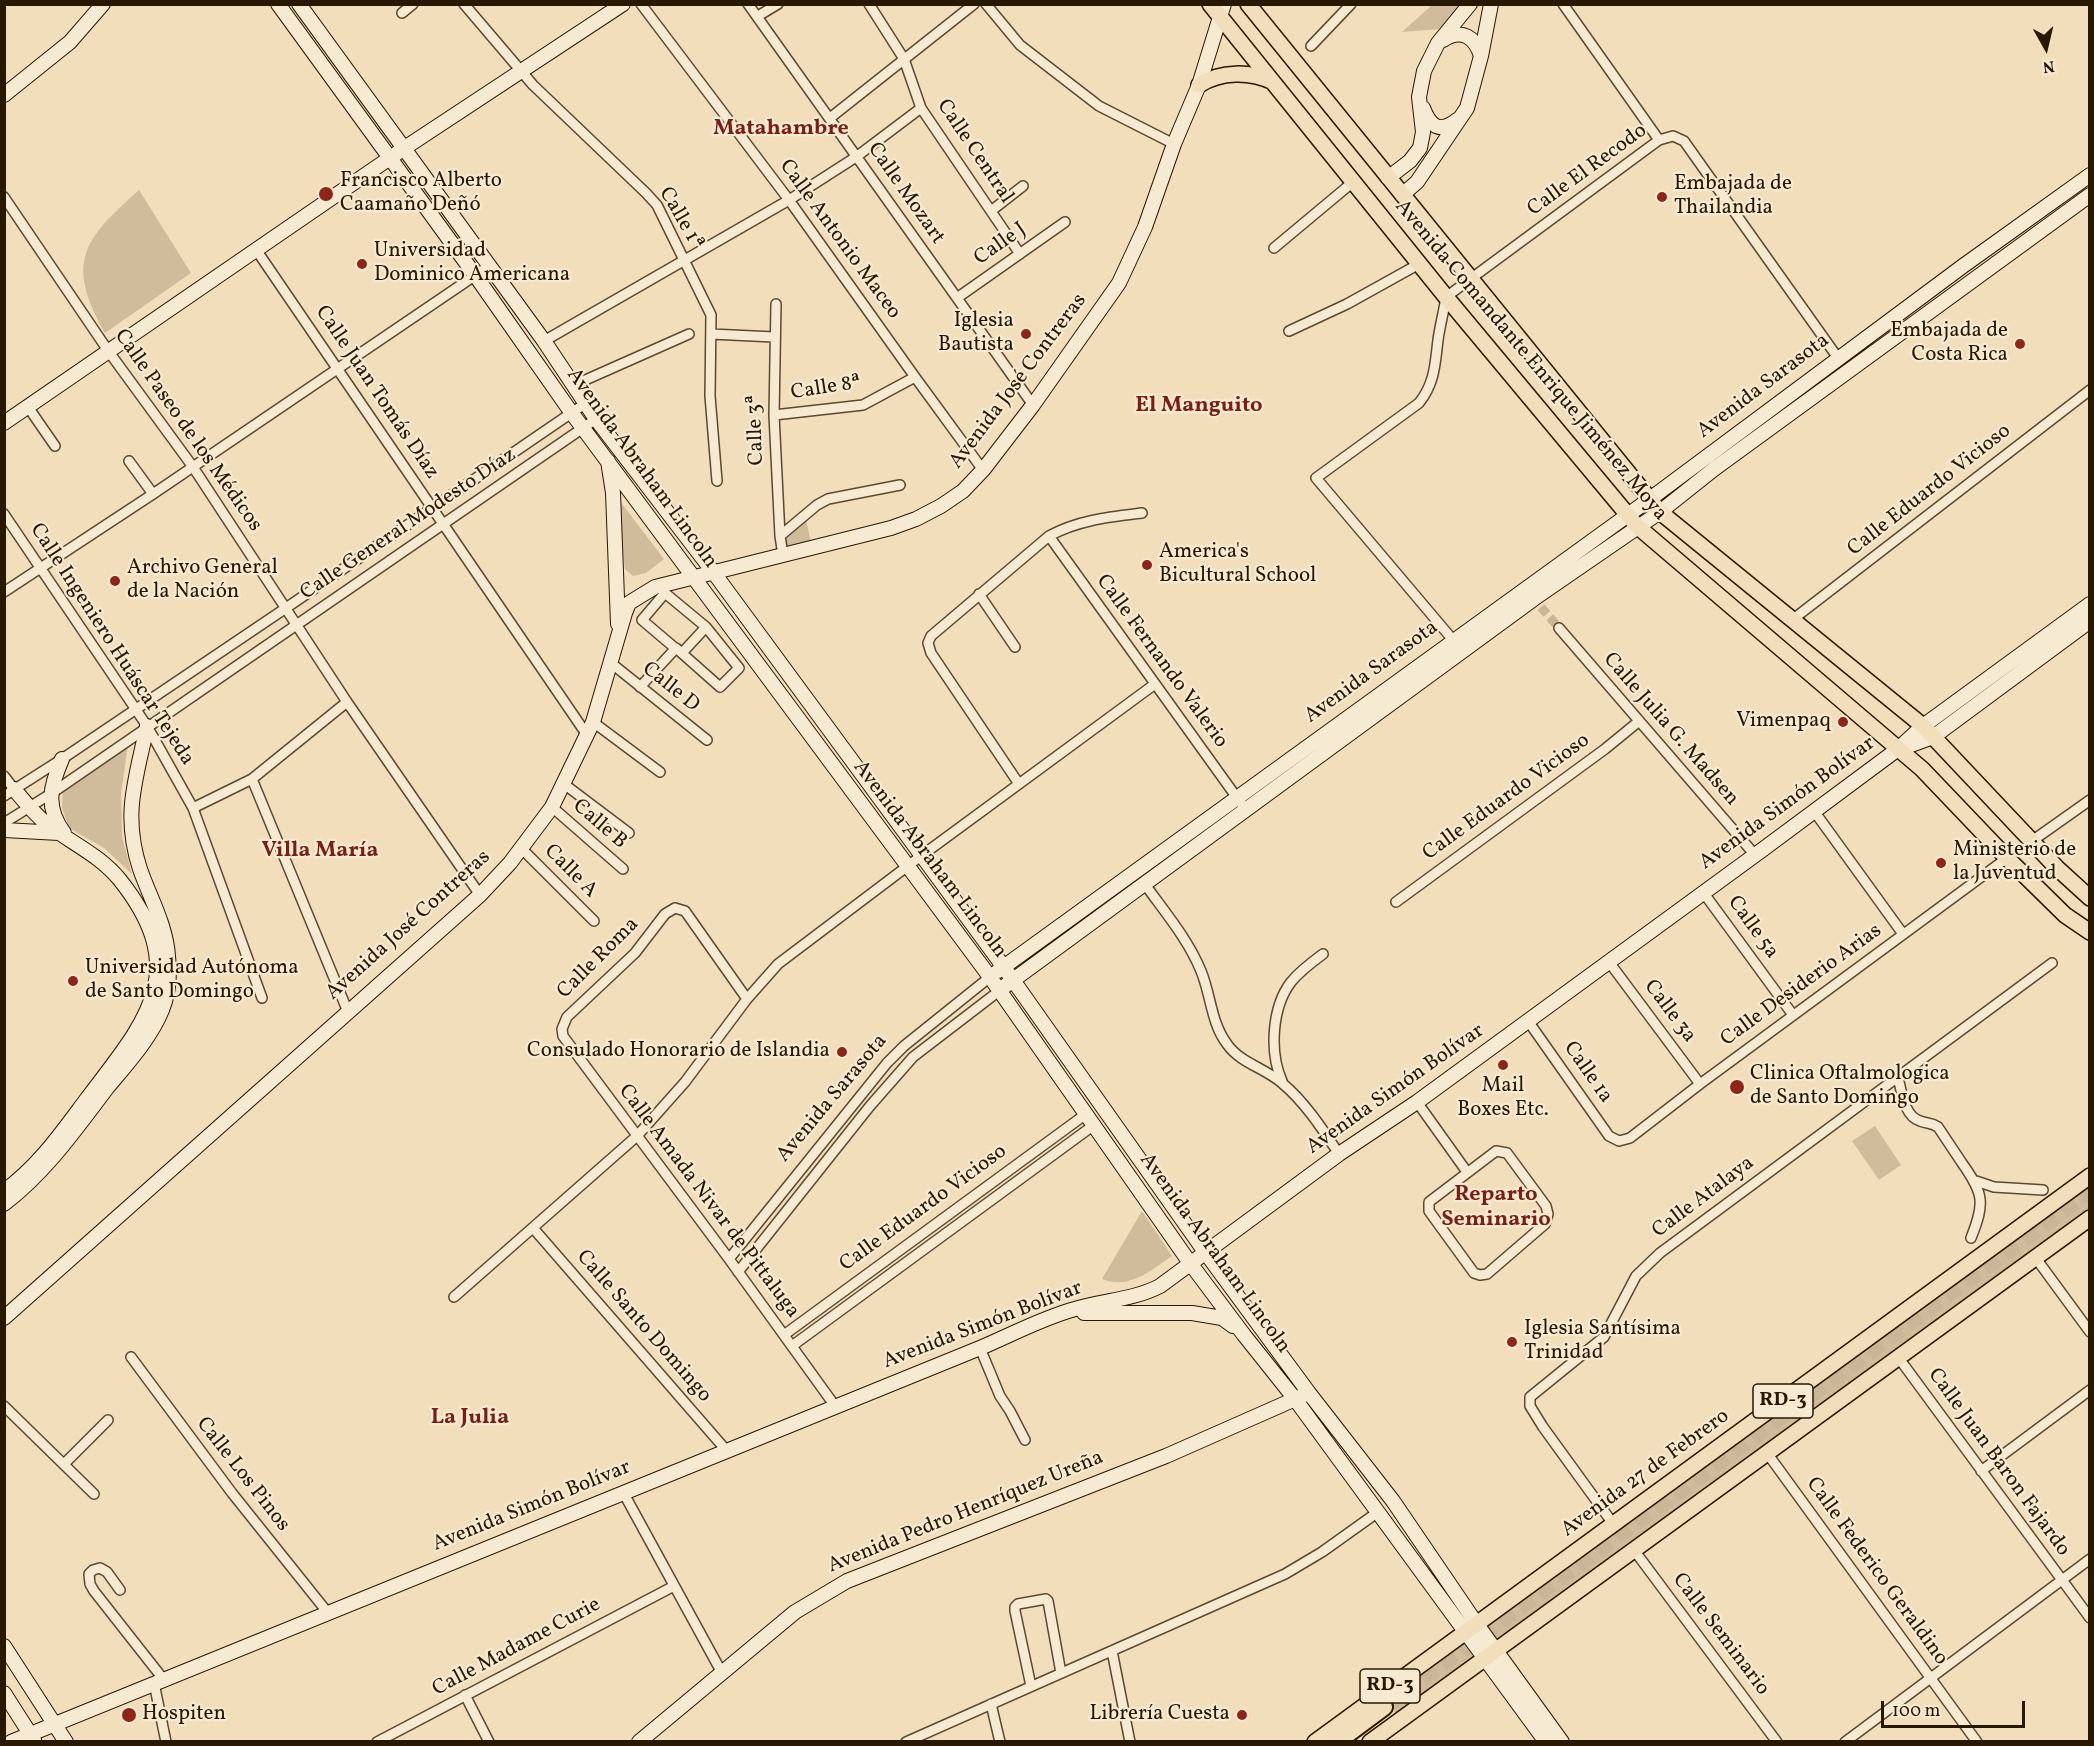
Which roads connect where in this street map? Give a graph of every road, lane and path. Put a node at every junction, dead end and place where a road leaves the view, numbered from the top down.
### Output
1 (103, 4) edge
2 (278, 4) edge
3 (299, 4) edge
4 (413, 4) edge
5 (464, 4) edge
6 (623, 4) edge
7 (641, 4) edge
8 (748, 4) edge
9 (778, 4) edge
10 (869, 4) edge
11 (986, 4) edge
12 (1210, 4) edge
13 (1248, 4) edge
14 (1351, 4) edge
15 (1470, 4) edge
16 (1491, 4) edge
17 (1563, 4) edge
18 (969, 6) edge
19 (1222, 11) edge
20 (402, 13) dead end
21 (758, 16) junction
22 (1438, 44) junction
23 (1311, 46) dead end
24 (1481, 56) junction
25 (904, 59) junction
26 (521, 72) junction
27 (1273, 82) junction
28 (1199, 85) junction
29 (4, 95) edge
30 (1419, 97) junction
31 (921, 108) junction
32 (1467, 108) junction
33 (830, 118) junction
34 (1659, 140) junction
35 (1174, 144) junction
36 (403, 149) junction
37 (856, 157) junction
38 (391, 158) junction
39 (2090, 175) edge
40 (1388, 178) junction
41 (1353, 182) junction
42 (1023, 186) dead end
43 (1402, 195) junction
44 (2089, 196) edge
45 (4, 197) edge
46 (789, 200) junction
47 (991, 211) junction
48 (9, 213) edge
49 (1065, 222) dead end
50 (1274, 248) dead end
51 (257, 250) junction
52 (1020, 254) junction
53 (684, 262) junction
54 (1419, 264) junction
55 (489, 266) junction
56 (475, 274) junction
57 (1470, 279) junction
58 (1446, 297) junction
59 (957, 298) junction
60 (776, 304) dead end
61 (1289, 331) dead end
62 (689, 334) dead end
63 (711, 334) junction
64 (774, 338) junction
65 (544, 341) junction
66 (109, 352) junction
67 (1838, 358) junction
68 (337, 370) junction
69 (915, 377) junction
70 (574, 385) junction
71 (2090, 390) edge
72 (586, 403) junction
73 (1033, 405) junction
74 (28, 407) junction
75 (571, 412) junction
76 (774, 415) junction
77 (596, 419) junction
78 (4, 423) edge
79 (583, 428) junction
80 (55, 446) dead end
81 (608, 459) junction
82 (129, 461) dead end
83 (193, 467) junction
84 (982, 470) junction
85 (717, 481) dead end
86 (900, 485) dead end
87 (153, 494) junction
88 (1650, 499) junction
89 (433, 508) junction
90 (1660, 512) junction
91 (1142, 513) dead end
92 (4, 514) edge
93 (1632, 520) junction
94 (444, 524) junction
95 (780, 536) junction
96 (1049, 536) junction
97 (783, 555) junction
98 (42, 569) junction
99 (714, 573) junction
100 (694, 577) junction
101 (4, 592) edge
102 (979, 594) junction
103 (2090, 604) edge
104 (286, 608) junction
105 (1792, 620) junction
106 (2090, 621) edge
107 (297, 624) junction
108 (706, 627) junction
109 (1559, 628) tunnel mouth
110 (619, 630) junction
111 (1453, 640) junction
112 (1015, 647) dead end
113 (678, 650) junction
114 (611, 663) junction
115 (1155, 684) junction
116 (640, 687) junction
117 (347, 702) junction
118 (135, 708) junction
119 (1638, 722) junction
120 (147, 726) junction
121 (590, 729) junction
122 (1928, 732) junction
123 (707, 740) dead end
124 (1898, 749) junction
125 (1308, 754) junction
126 (62, 759) junction
127 (660, 772) dead end
128 (4, 777) edge
129 (252, 779) junction
130 (564, 784) junction
131 (1019, 784) junction
132 (9, 792) edge
133 (52, 793) junction
134 (2090, 800) edge
135 (1240, 803) junction
136 (28, 806) junction
137 (552, 807) junction
138 (193, 808) junction
139 (1814, 811) junction
140 (4, 823) edge
141 (4, 830) edge
142 (629, 832) dead end
143 (64, 836) junction
144 (2032, 841) junction
145 (521, 848) junction
146 (1755, 855) junction
147 (921, 856) junction
148 (2007, 858) junction
149 (907, 866) junction
150 (623, 869) dead end
151 (1144, 883) junction
152 (1703, 892) junction
153 (480, 895) junction
154 (2090, 898) edge
155 (1396, 902) dead end
156 (2065, 915) junction
157 (594, 921) dead end
158 (2090, 932) edge
159 (1903, 934) junction
160 (2090, 945) edge
161 (1323, 954) dead end
162 (1609, 962) junction
163 (2052, 963) dead end
164 (1004, 966) junction
165 (990, 977) junction
166 (1011, 979) junction
167 (999, 991) junction
168 (262, 998) dead end
169 (747, 999) junction
170 (348, 1012) junction
171 (1793, 1015) junction
172 (567, 1017) joint
173 (1528, 1022) junction
174 (1898, 1078) junction
175 (1283, 1083) junction
176 (1700, 1084) junction
177 (860, 1098) junction
178 (1417, 1102) junction
179 (870, 1106) junction
180 (1103, 1109) junction
181 (1090, 1119) junction
182 (637, 1137) junction
183 (1619, 1141) joint
184 (1339, 1154) junction
185 (1467, 1172) junction
186 (2090, 1176) edge
187 (1976, 1182) junction
188 (784, 1190) junction
189 (2043, 1190) dead end
190 (4, 1191) edge
191 (795, 1199) junction
192 (966, 1201) junction
193 (4, 1204) edge
194 (974, 1211) junction
195 (2090, 1218) edge
196 (533, 1228) junction
197 (1971, 1238) dead end
198 (1205, 1252) junction
199 (2035, 1257) junction
200 (729, 1259) junction
201 (1190, 1263) junction
202 (738, 1272) junction
203 (454, 1297) dead end
204 (1058, 1314) junction
205 (4, 1318) edge
206 (2090, 1332) edge
207 (784, 1335) junction
208 (1244, 1335) junction
209 (792, 1346) junction
210 (980, 1348) junction
211 (131, 1357) dead end
212 (1898, 1357) junction
213 (2090, 1390) edge
214 (1309, 1393) junction
215 (1295, 1399) junction
216 (4, 1406) edge
217 (835, 1406) junction
218 (108, 1420) dead end
219 (1025, 1440) dead end
220 (726, 1450) junction
221 (1767, 1453) junction
222 (64, 1464) junction
223 (1981, 1470) junction
224 (623, 1492) junction
225 (94, 1494) dead end
226 (1378, 1512) junction
227 (1614, 1525) junction
228 (1634, 1550) junction
229 (2090, 1559) edge
230 (2061, 1580) junction
231 (674, 1586) junction
232 (120, 1590) dead end
233 (328, 1613) junction
234 (2090, 1618) edge
235 (1470, 1627) junction
236 (4, 1646) edge
237 (1112, 1651) junction
238 (1490, 1655) junction
239 (722, 1673) junction
240 (1062, 1673) junction
241 (1931, 1677) junction
242 (159, 1681) junction
243 (1031, 1686) junction
244 (4, 1693) edge
245 (465, 1695) junction
246 (991, 1704) junction
247 (56, 1724) junction
248 (33, 1738) edge
249 (11, 1742) edge
250 (66, 1742) edge
251 (165, 1742) edge
252 (377, 1742) edge
253 (489, 1742) edge
254 (639, 1742) edge
255 (906, 1742) edge
256 (1000, 1742) edge
257 (1130, 1742) edge
258 (1315, 1742) edge
259 (1337, 1742) edge
260 (1353, 1742) edge
261 (1370, 1742) edge
262 (1546, 1742) edge
263 (1562, 1742) edge
264 (1777, 1742) edge
265 (1845, 1742) edge
266 (1977, 1742) edge

1 - 29 main road
2 - 38 main road, Avenida Abraham Lincoln
3 - 36 main road, Avenida Abraham Lincoln
4 - 20 street
5 - 26 street, Calle 1ª
6 - 26 main road
7 - 46 street, Calle Antonio Maceo
8 - 21 street, Calle Mozart
9 - 21 street
10 - 25 street, Calle Central
11 - 35 street
12 - 19 main road, Avenida Comandante Enrique Jiménez Moya
13 - 40 main road, Avenida Comandante Enrique Jiménez Moya
14 - 23 street
15 - 22 main road
16 - 24 main road
17 - 34 street
18 - 25 street
19 - 27 main road, Avenida Comandante Enrique Jiménez Moya
19 - 28 main road, Avenida José Contreras
21 - 33 street, Calle Mozart
22 - 24 main road
22 - 30 main road
24 - 32 main road
25 - 31 street, Calle Central
25 - 33 street
26 - 36 main road
26 - 53 street, Calle 1ª
27 - 28 main road
27 - 41 main road, Avenida Comandante Enrique Jiménez Moya
28 - 35 main road, Avenida José Contreras
30 - 32 main road
30 - 40 main road
31 - 37 street
31 - 47 street, Calle Central
32 - 43 main road
33 - 37 street, Calle Mozart
34 - 57 street, Calle El Recodo
34 - 67 street, Calle El Recodo
35 - 73 main road, Avenida José Contreras
36 - 38 main road
36 - 55 main road, Avenida Abraham Lincoln
37 - 46 street
37 - 59 street, Calle Mozart
38 - 51 main road
38 - 56 main road, Avenida Abraham Lincoln
39 - 67 main road, Avenida Sarasota
40 - 43 main road, Avenida Comandante Enrique Jiménez Moya
41 - 50 street
41 - 54 main road, Avenida Comandante Enrique Jiménez Moya
42 - 47 street
43 - 57 main road, Avenida Comandante Enrique Jiménez Moya
44 - 90 main road, Avenida Sarasota
45 - 48 street, Calle Paseo de los Médicos
46 - 53 street
46 - 69 street, Calle Antonio Maceo
47 - 52 street, Calle Central
48 - 66 street, Calle Paseo de los Médicos
49 - 52 street, Calle J
51 - 66 main road
51 - 68 street, Calle Juan Tomás Díaz
52 - 59 street, Calle J
53 - 63 street, Calle 1ª
53 - 65 street
54 - 58 main road, Avenida Comandante Enrique Jiménez Moya
54 - 61 street
55 - 56 street
55 - 65 main road, Avenida Abraham Lincoln
56 - 68 street
56 - 75 main road, Avenida Abraham Lincoln
57 - 58 street, Calle El Recodo
57 - 88 main road, Avenida Comandante Enrique Jiménez Moya
58 - 93 main road, Avenida Comandante Enrique Jiménez Moya
58 - 111 street
59 - 73 street, Calle Mozart
60 - 64 street, Calle 3ª
62 - 70 street
63 - 64 street
63 - 85 street, Calle 1ª
64 - 76 street, Calle 3ª
65 - 70 main road, Avenida Abraham Lincoln
66 - 74 main road
66 - 83 street, Calle Paseo de los Médicos
67 - 88 main road, Avenida Sarasota
68 - 83 street
68 - 89 street, Calle Juan Tomás Díaz
69 - 76 street, Calle 8ª
69 - 84 street, Calle Antonio Maceo
70 - 72 main road, Avenida Abraham Lincoln
71 - 105 street, Calle Eduardo Vicioso
72 - 75 street, Calle General Modesto Díaz
72 - 77 main road, Avenida Abraham Lincoln
73 - 84 main road, Avenida José Contreras
74 - 78 main road
74 - 80 street
75 - 79 main road, Avenida Abraham Lincoln
75 - 89 street, Calle General Modesto Díaz
76 - 95 street, Calle 3ª
77 - 79 street, Calle General Modesto Díaz
77 - 99 main road, Avenida Abraham Lincoln
79 - 81 main road, Avenida Abraham Lincoln
79 - 94 street, Calle General Modesto Díaz
81 - 100 main road, Avenida Abraham Lincoln
81 - 110 main road
82 - 87 street
83 - 87 street
83 - 104 street, Calle Paseo de los Médicos
84 - 97 main road, Avenida José Contreras
86 - 95 street
87 - 98 street
88 - 90 main road, Avenida Comandante Enrique Jiménez Moya
88 - 93 main road, Avenida Sarasota
89 - 94 street, Calle Juan Tomás Díaz
89 - 104 street, Calle General Modesto Díaz
90 - 93 main road, Avenida Sarasota
90 - 105 main road, Avenida Comandante Enrique Jiménez Moya
91 - 96 street
92 - 98 street, Calle Ingeniero Huáscar Tejeda
93 - 111 main road, Avenida Sarasota
93 - 124 main road, Avenida Comandante Enrique Jiménez Moya
93 - 125 main road, Avenida Sarasota
94 - 107 street, Calle General Modesto Díaz
94 - 121 street, Calle Juan Tomás Díaz
95 - 97 street, Calle 3ª
96 - 102 street
96 - 115 street, Calle Fernando Valerio
97 - 99 main road, Avenida José Contreras
98 - 101 street
98 - 118 street, Calle Ingeniero Huáscar Tejeda
99 - 100 main road, Avenida José Contreras
99 - 147 main road, Avenida Abraham Lincoln
100 - 110 main road, Avenida José Contreras
100 - 149 main road, Avenida Abraham Lincoln
102 - 112 street
102 - 131 street
103 - 122 main road
104 - 107 street, Calle Paseo de los Médicos
104 - 118 street, Calle General Modesto Díaz
105 - 122 main road, Avenida Comandante Enrique Jiménez Moya
106 - 122 main road
107 - 117 street, Calle Paseo de los Médicos
107 - 120 street, Calle General Modesto Díaz
108 - 113 street
108 - 113 street
108 - 113 street
109 - 119 street, Calle Julia G. Madsen
110 - 114 main road, Avenida José Contreras
111 - 125 main road, Avenida Sarasota
113 - 116 street
114 - 116 street, Calle D
114 - 121 main road, Avenida José Contreras
115 - 131 street
115 - 135 street, Calle Fernando Valerio
116 - 123 street, Calle D
117 - 129 street
117 - 153 street, Calle Paseo de los Médicos
118 - 120 street, Calle Ingeniero Huáscar Tejeda
118 - 126 street, Calle General Modesto Díaz
119 - 146 street, Calle Julia G. Madsen
119 - 155 street, Calle Eduardo Vicioso
120 - 133 street, Calle General Modesto Díaz
120 - 138 street, Calle Ingeniero Huáscar Tejeda
120 - 193 main road
121 - 127 street, Calle Juan Tomás Díaz
121 - 130 main road, Avenida José Contreras
122 - 124 main road, Avenida Simón Bolívar
122 - 144 main road, Avenida Comandante Enrique Jiménez Moya
124 - 139 main road, Avenida Simón Bolívar
124 - 148 main road, Avenida Comandante Enrique Jiménez Moya
125 - 135 main road, Avenida Sarasota
126 - 132 street, Calle General Modesto Díaz
126 - 133 main road
128 - 132 street
129 - 138 street
129 - 170 street
130 - 137 main road, Avenida José Contreras
130 - 142 street, Calle B
131 - 147 street
132 - 136 main road
133 - 136 street, Calle General Modesto Díaz
133 - 143 main road
134 - 144 street
135 - 151 main road, Avenida Sarasota
135 - 164 main road, Avenida Sarasota
136 - 140 street, Calle General Modesto Díaz
136 - 143 main road
137 - 145 main road, Avenida José Contreras
137 - 150 street, Calle B
138 - 168 street, Calle Ingeniero Huáscar Tejeda
139 - 146 main road, Avenida Simón Bolívar
139 - 159 street
141 - 143 main road
143 - 190 main road
144 - 154 main road, Avenida Comandante Enrique Jiménez Moya
145 - 153 main road, Avenida José Contreras
145 - 157 street, Calle A
146 - 152 main road, Avenida Simón Bolívar
147 - 149 street
147 - 164 main road, Avenida Abraham Lincoln
148 - 156 main road, Avenida Comandante Enrique Jiménez Moya
148 - 159 street, Calle Desiderio Arias
149 - 165 main road, Avenida Abraham Lincoln
149 - 169 street
151 - 166 main road, Avenida Sarasota
151 - 175 street
152 - 162 main road, Avenida Simón Bolívar
152 - 171 street, Calle 5a
153 - 170 main road, Avenida José Contreras
156 - 158 main road, Avenida Comandante Enrique Jiménez Moya
156 - 160 main road
159 - 171 street, Calle Desiderio Arias
161 - 175 street
162 - 173 main road, Avenida Simón Bolívar
162 - 176 street, Calle 3a
163 - 174 street, Calle Atalaya
164 - 165 main road, Avenida Sarasota
164 - 166 main road, Avenida Abraham Lincoln
165 - 167 main road, Avenida Abraham Lincoln
165 - 177 street, Avenida Sarasota
166 - 167 main road, Avenida Sarasota
166 - 180 main road, Avenida Abraham Lincoln
167 - 179 street, Avenida Sarasota
167 - 181 main road, Avenida Abraham Lincoln
169 - 172 street, Calle Roma
169 - 182 street
170 - 205 main road, Avenida José Contreras
171 - 176 street, Calle Desiderio Arias
172 - 182 street, Calle Amada Nivar de Pittaluga
173 - 178 main road, Avenida Simón Bolívar
173 - 183 street, Calle 1a
174 - 187 street
174 - 227 street, Calle Atalaya
175 - 184 street
176 - 183 street, Calle Desiderio Arias
177 - 179 street
177 - 188 street, Avenida Sarasota
178 - 184 main road, Avenida Simón Bolívar
178 - 185 street
179 - 191 street, Avenida Sarasota
180 - 181 main road
180 - 198 main road, Avenida Abraham Lincoln
181 - 192 street, Calle Eduardo Vicioso
181 - 194 street, Calle Eduardo Vicioso
181 - 201 main road, Avenida Abraham Lincoln
182 - 196 street
182 - 200 street, Calle Amada Nivar de Pittaluga
184 - 198 main road, Avenida Simón Bolívar
185 - 185 street
186 - 227 main road, Avenida 27 de Febrero / RD-3
187 - 189 street
187 - 197 street
188 - 191 street
188 - 200 street, Avenida Sarasota
191 - 202 street, Avenida Sarasota
192 - 194 street
192 - 207 street, Calle Eduardo Vicioso
194 - 209 street, Calle Eduardo Vicioso
195 - 199 main road, RD-3
196 - 203 street
196 - 220 street, Calle Santo Domingo
198 - 201 main road, Avenida Simón Bolívar
198 - 214 main road, Avenida Abraham Lincoln
199 - 206 street
199 - 212 main road, RD-3
200 - 202 street, Calle Amada Nivar de Pittaluga
201 - 204 main road, Avenida Simón Bolívar
201 - 208 main road, Avenida Abraham Lincoln
202 - 207 street, Calle Amada Nivar de Pittaluga
204 - 208 main road
204 - 210 main road, Avenida Simón Bolívar
207 - 209 street, Calle Amada Nivar de Pittaluga
208 - 215 main road, Avenida Abraham Lincoln
209 - 217 street, Calle Amada Nivar de Pittaluga
210 - 217 main road, Avenida Simón Bolívar
210 - 219 street
211 - 233 street, Calle Los Pinos
212 - 221 main road, RD-3
212 - 223 street, Calle Juan Baron Fajardo
213 - 223 street
214 - 215 main road, Avenida Pedro Henríquez Ureña
214 - 235 main road, Avenida Abraham Lincoln
215 - 226 main road, Avenida Abraham Lincoln
215 - 239 main road, Avenida Pedro Henríquez Ureña
216 - 222 street
217 - 220 main road, Avenida Simón Bolívar
218 - 222 street
220 - 224 main road, Avenida Simón Bolívar
221 - 228 main road, RD-3
221 - 241 street, Calle Federico Geraldino
222 - 225 street
223 - 230 street, Calle Juan Baron Fajardo
224 - 231 street
224 - 233 main road, Avenida Simón Bolívar
226 - 235 main road, Avenida Abraham Lincoln
226 - 237 street
227 - 235 main road, Avenida 27 de Febrero / RD-3
228 - 238 main road, RD-3
228 - 264 street, Calle Seminario
229 - 230 street
230 - 234 street, Calle Juan Baron Fajardo
230 - 241 street
231 - 239 street
231 - 245 street, Calle Madame Curie
232 - 242 street
233 - 242 main road, Avenida Simón Bolívar
235 - 238 main road, Avenida Abraham Lincoln
235 - 258 main road, Avenida 27 de Febrero / RD-3
236 - 247 main road
237 - 240 street
237 - 257 street
238 - 261 main road, RD-3
238 - 262 main road, Avenida Abraham Lincoln
238 - 263 main road, Avenida Abraham Lincoln
239 - 254 main road, Avenida Pedro Henríquez Ureña
240 - 243 street
240 - 243 street
241 - 265 street
241 - 266 street, Calle Federico Geraldino
242 - 247 main road, Avenida Simón Bolívar
242 - 251 street
243 - 246 street
244 - 248 main road
245 - 252 street, Calle Madame Curie
245 - 253 street
246 - 255 street
246 - 256 street
247 - 248 main road, Avenida Simón Bolívar
247 - 250 main road
248 - 249 main road, Avenida Simón Bolívar
259 - 260 highway, RD-3

